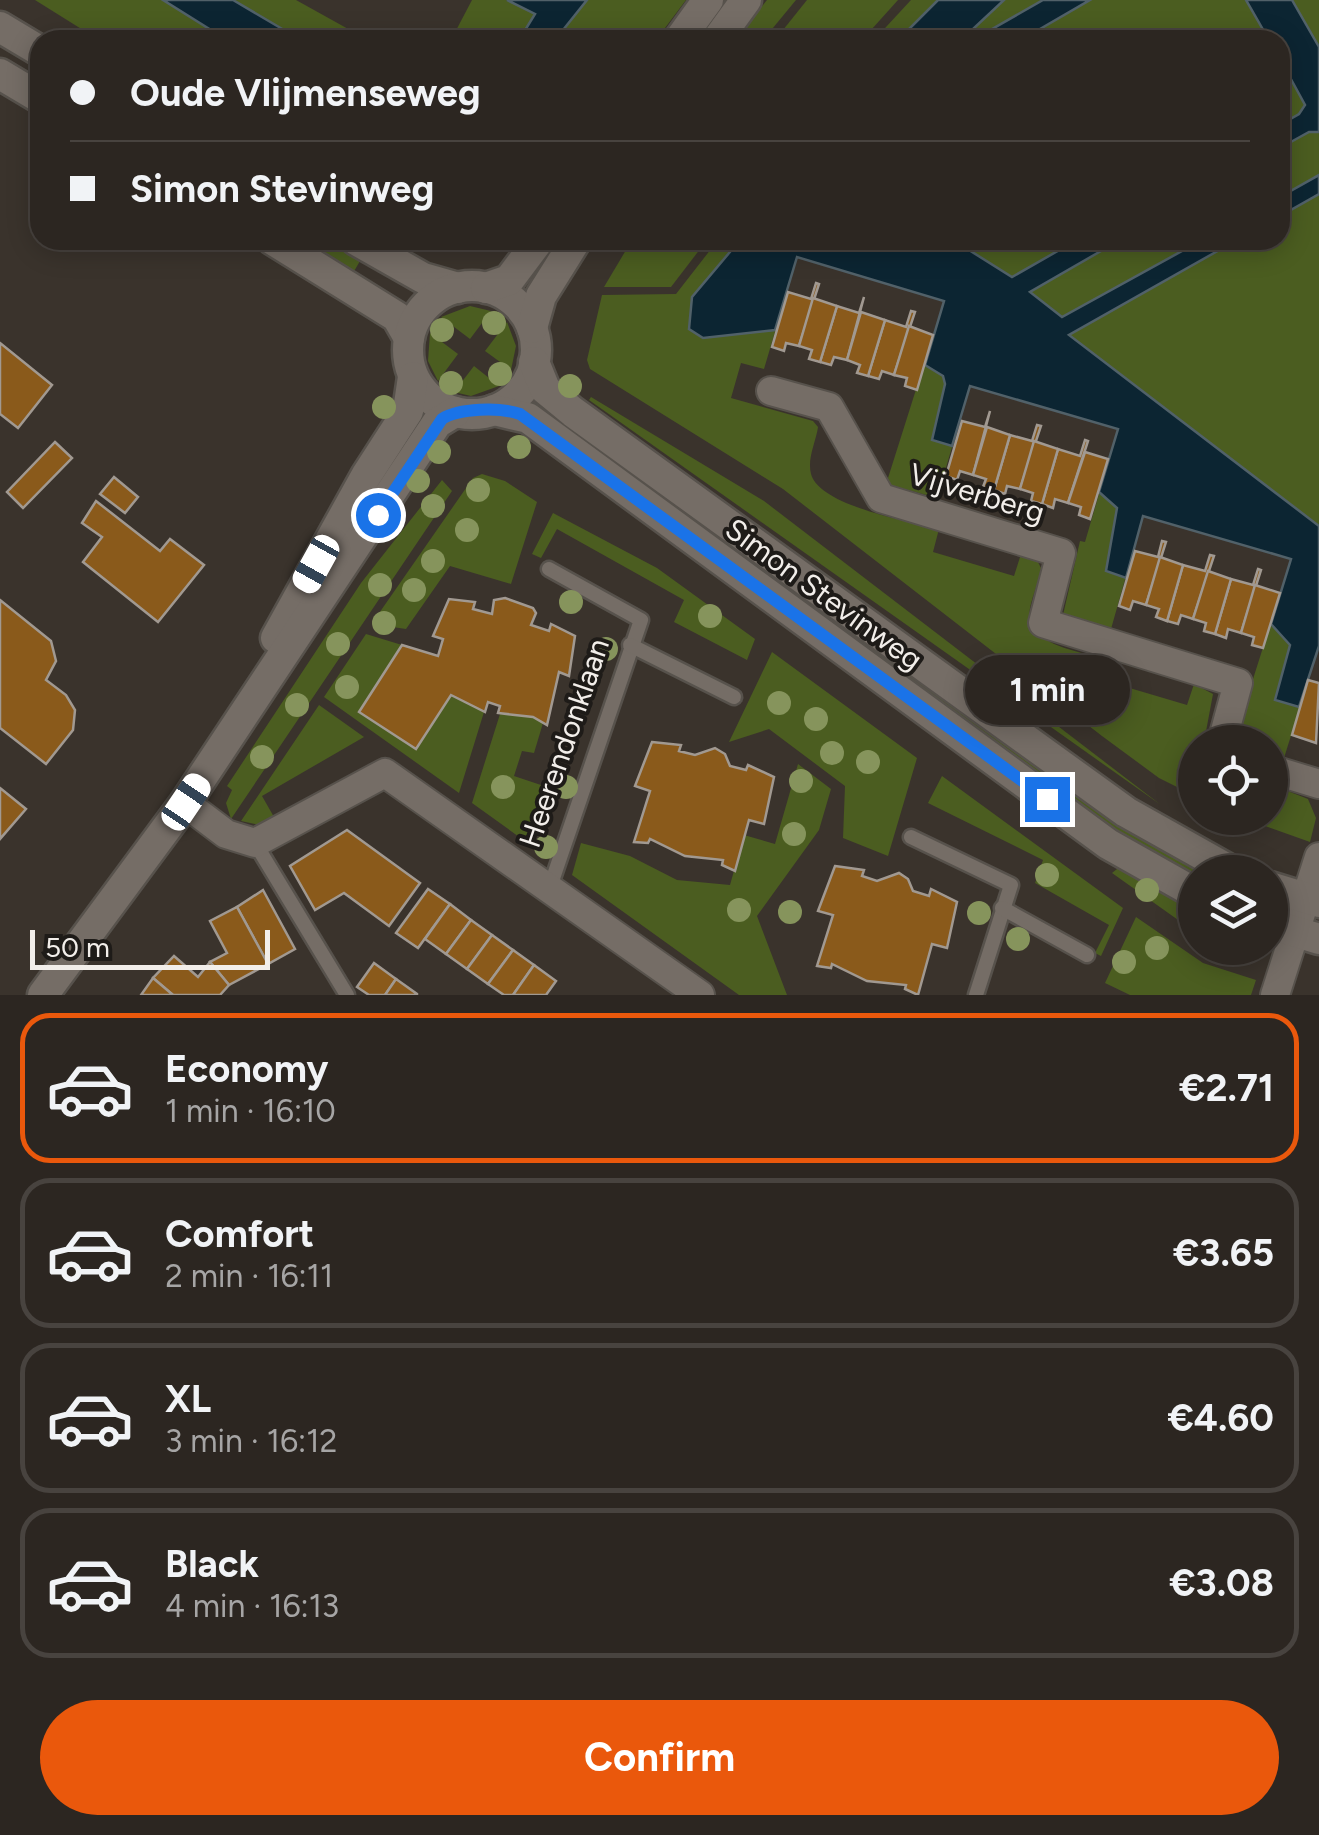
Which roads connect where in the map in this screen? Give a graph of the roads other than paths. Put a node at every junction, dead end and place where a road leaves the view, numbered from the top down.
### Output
1 (708, 0) edge
2 (746, 0) edge
3 (0, 27) edge
4 (686, 30) edge
5 (724, 30) edge
6 (30, 45) edge
7 (0, 74) edge
8 (30, 92) edge
9 (289, 250) edge
10 (374, 250) edge
11 (532, 250) edge
12 (570, 250) edge
13 (472, 288) junction
14 (532, 328) junction
15 (409, 338) junction
16 (534, 362) junction
17 (414, 378) junction
18 (770, 391) dead end
19 (494, 410) junction
20 (455, 412) junction
21 (549, 569) dead end
22 (630, 645) junction
23 (734, 697) dead end
24 (1227, 725) edge
25 (1288, 775) edge
26 (1319, 784) edge
27 (186, 802) junction
28 (911, 837) dead end
29 (255, 843) junction
30 (1203, 855) edge
31 (1319, 856) edge
32 (1178, 883) edge
33 (550, 887) junction
34 (1288, 892) edge
35 (1312, 900) edge
36 (1002, 908) junction
37 (1295, 932) edge
38 (1087, 955) dead end
39 (42, 995) edge
40 (348, 995) edge
41 (700, 995) edge
42 (976, 995) edge
43 (1275, 995) edge

1 - 4 street
2 - 5 street
3 - 6 street
7 - 8 street
9 - 15 street
10 - 13 street
11 - 13 street
12 - 14 street
13 - 14 street
13 - 15 street
14 - 16 street
15 - 17 street
16 - 19 street
16 - 30 street, Simon Stevinweg
17 - 20 street
17 - 27 street
18 - 24 street, Vijverberg
19 - 20 street
19 - 32 street, Simon Stevinweg
20 - 27 street
21 - 22 lane, Heerendonklaan
22 - 23 lane
22 - 33 lane, Heerendonklaan
25 - 26 street
27 - 29 street
27 - 39 street
28 - 36 lane
29 - 33 street, Heerendonklaan
29 - 40 lane
31 - 35 street
33 - 41 street, Heerendonklaan
34 - 35 street
35 - 37 street
36 - 38 lane
36 - 42 lane
37 - 43 street

